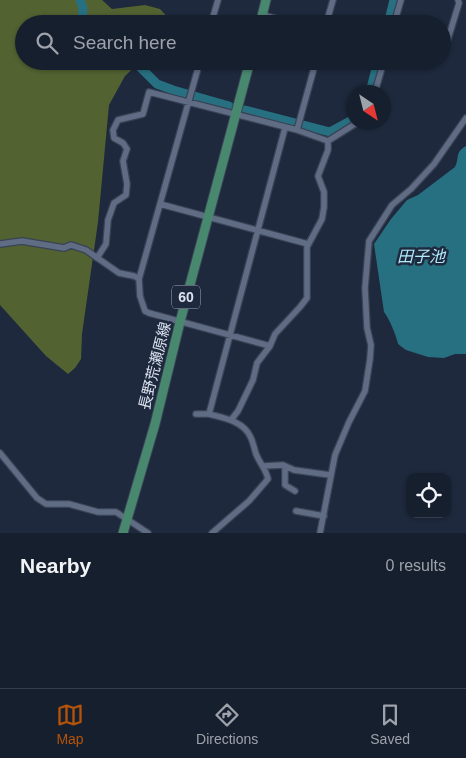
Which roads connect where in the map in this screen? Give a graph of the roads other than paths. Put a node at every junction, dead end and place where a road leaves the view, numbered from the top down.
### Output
1 (218, 0) edge
2 (266, 0) edge
3 (333, 0) edge
4 (401, 0) edge
5 (458, 0) edge
6 (214, 15) edge
7 (263, 15) edge
8 (329, 15) edge
9 (397, 15) edge
10 (451, 29) edge
11 (197, 70) edge
12 (248, 70) edge
13 (314, 70) edge
14 (381, 70) edge
15 (377, 85) edge
16 (188, 100) junction
17 (236, 114) junction
18 (466, 118) edge
19 (298, 126) junction
20 (285, 128) junction
21 (346, 130) edge
22 (328, 141) junction
23 (160, 204) junction
24 (208, 218) junction
25 (258, 231) junction
26 (0, 244) edge
27 (308, 244) junction
28 (97, 258) junction
29 (139, 279) junction
30 (180, 322) junction
31 (231, 336) junction
32 (270, 346) junction
33 (196, 414) dead end
34 (209, 414) junction
35 (231, 420) junction
36 (0, 453) edge
37 (263, 466) junction
38 (285, 466) junction
39 (330, 475) junction
40 (295, 491) dead end
41 (296, 510) dead end
42 (324, 516) junction
43 (127, 520) junction
44 (123, 533) edge
45 (148, 533) edge
46 (212, 533) edge
47 (320, 533) edge

1 - 6 street
2 - 7 main road
3 - 8 street
4 - 9 street
5 - 10 street
11 - 16 street
12 - 17 main road, 長野荒瀬原線 / 60
13 - 19 street
14 - 15 street
16 - 17 street
16 - 23 street
16 - 28 street
17 - 20 street
17 - 24 main road, 長野荒瀬原線 / 60
18 - 39 street
19 - 20 street
19 - 22 street
20 - 25 street
21 - 22 street
22 - 27 street
23 - 24 street
23 - 29 street
24 - 25 street
24 - 30 main road, 長野荒瀬原線 / 60
25 - 27 street
25 - 31 street
26 - 28 street
27 - 32 street
28 - 29 street
29 - 30 street
30 - 31 street
30 - 43 main road, 長野荒瀬原線 / 60
31 - 32 street
31 - 34 street
32 - 35 street
33 - 34 street
34 - 35 street
35 - 37 street
36 - 43 street
37 - 38 street
37 - 46 street
38 - 39 street
38 - 40 street
39 - 42 street
41 - 42 street
42 - 47 street
43 - 44 main road, 長野荒瀬原線 / 60
43 - 45 street

